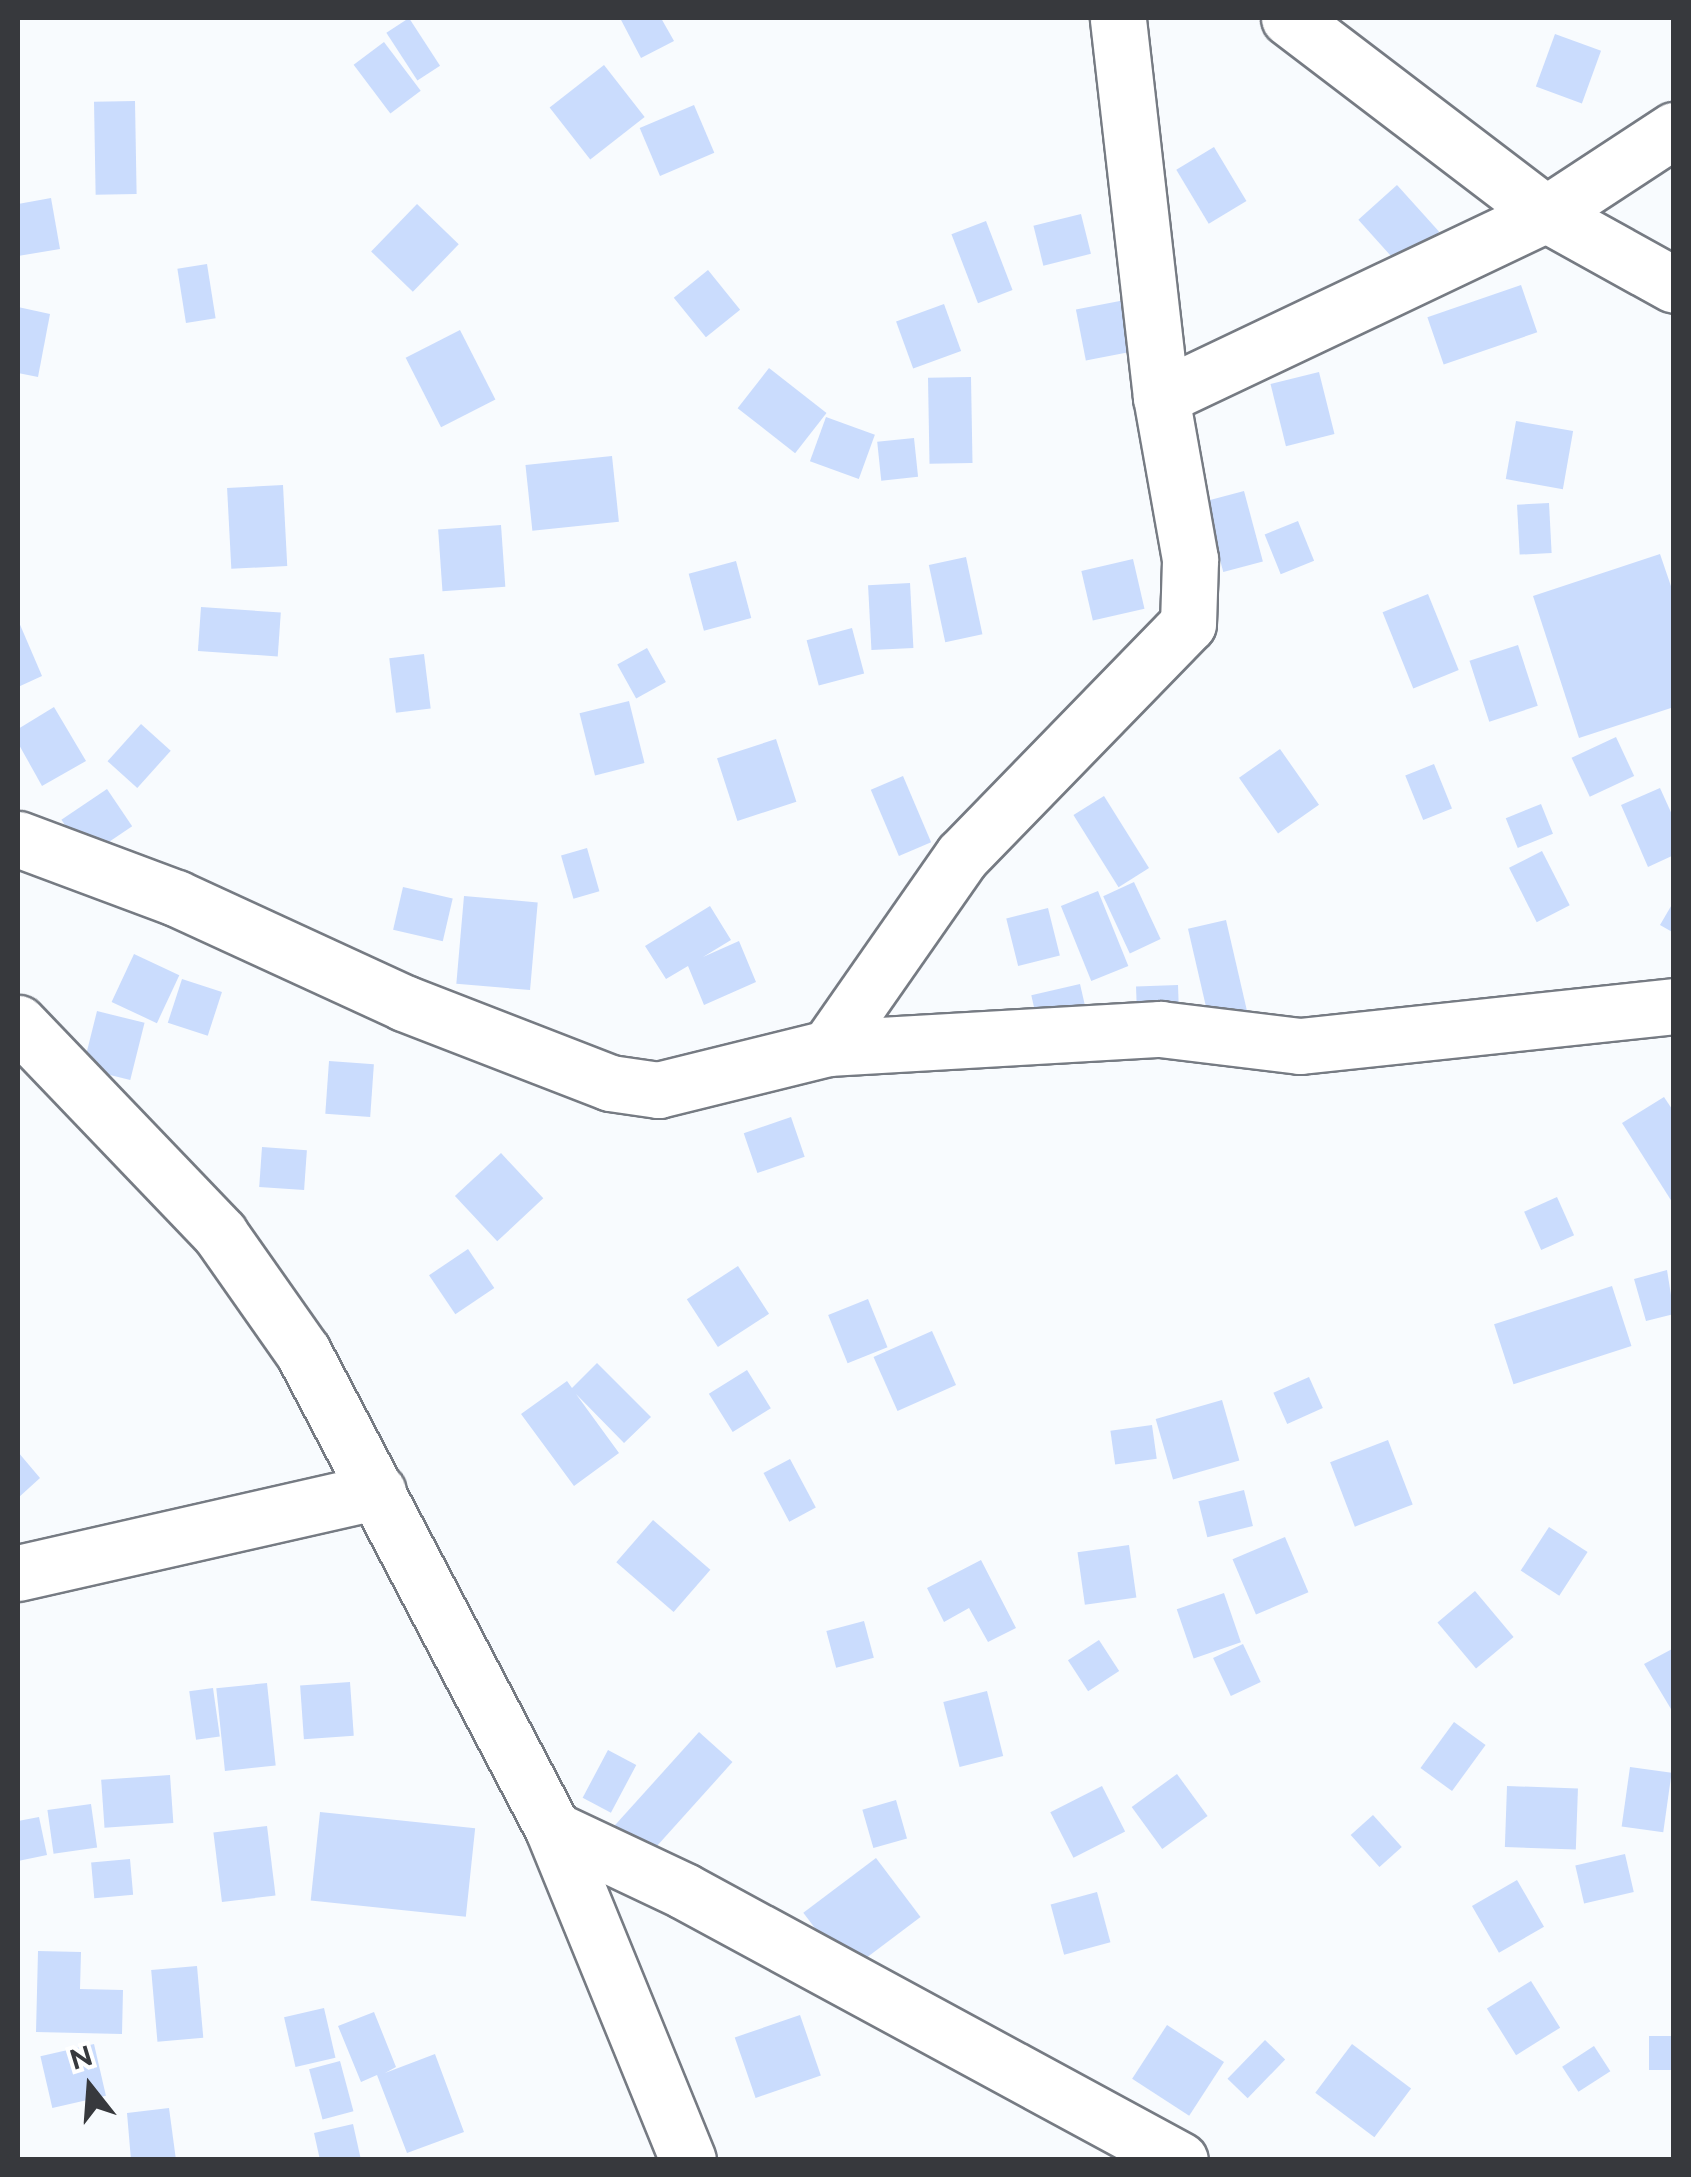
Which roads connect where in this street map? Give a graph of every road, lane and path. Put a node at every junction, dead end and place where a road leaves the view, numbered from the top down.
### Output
1 (1118, 18) edge
2 (1289, 18) edge
3 (1674, 130) edge
4 (1546, 214) junction
5 (1674, 286) edge
6 (1161, 397) junction
7 (18, 839) edge
8 (1674, 1006) edge
9 (18, 1023) edge
10 (828, 1048) junction
11 (378, 1491) junction
12 (18, 1573) edge
13 (553, 1829) junction
14 (688, 2160) edge
15 (1180, 2160) edge

1 - 6 street
2 - 4 street
3 - 4 street
4 - 5 street
4 - 6 street
6 - 10 street
7 - 10 street
8 - 10 street
9 - 11 street
11 - 12 street
11 - 13 street
13 - 14 street
13 - 15 street

